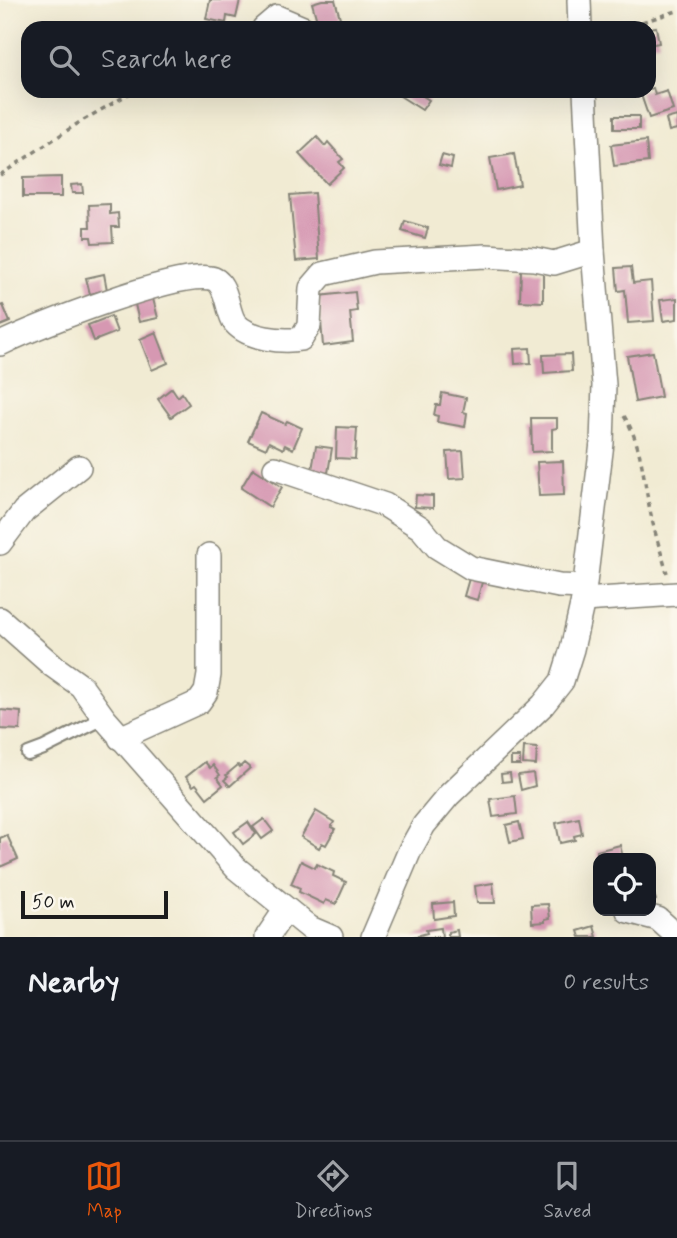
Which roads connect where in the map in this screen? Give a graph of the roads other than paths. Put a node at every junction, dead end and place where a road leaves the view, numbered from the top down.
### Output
1 (579, 0) edge
2 (580, 21) edge
3 (584, 98) edge
4 (593, 251) junction
5 (0, 344) edge
6 (79, 467) dead end
7 (275, 468) dead end
8 (0, 543) edge
9 (209, 555) dead end
10 (673, 587) edge
11 (584, 594) junction
12 (0, 619) edge
13 (103, 718) junction
14 (120, 738) junction
15 (28, 754) dead end
16 (286, 909) junction
17 (647, 916) edge
18 (677, 936) edge
19 (267, 937) edge
20 (331, 937) edge
21 (373, 937) edge

1 - 2 street
3 - 4 street
4 - 5 street
4 - 11 street
6 - 8 street
7 - 11 street
9 - 14 street
10 - 11 street
11 - 21 street
12 - 13 street
13 - 14 street
13 - 15 lane
14 - 16 street
16 - 19 street
16 - 20 street
17 - 18 street

